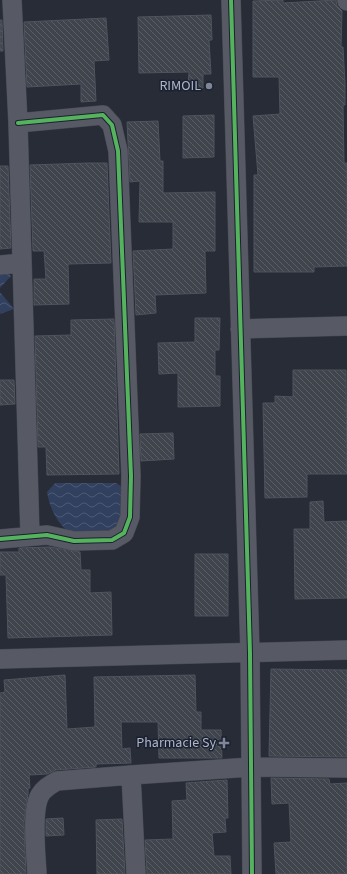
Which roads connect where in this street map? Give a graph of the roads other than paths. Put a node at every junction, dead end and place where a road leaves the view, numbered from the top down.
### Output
1 (12, 0) edge
2 (231, 0) edge
3 (18, 123) junction
4 (22, 263) junction
5 (0, 265) edge
6 (347, 326) edge
7 (240, 329) junction
8 (30, 536) junction
9 (0, 539) edge
10 (347, 650) edge
11 (250, 653) junction
12 (0, 659) edge
13 (251, 767) junction
14 (347, 768) edge
15 (131, 774) junction
16 (37, 874) edge
17 (136, 874) edge
18 (252, 874) edge

1 - 3 street
2 - 7 street
3 - 4 street
3 - 8 street
4 - 5 street
4 - 8 street
6 - 7 street
7 - 11 street
8 - 9 street
10 - 11 street
11 - 12 street
11 - 13 street
13 - 14 street
13 - 15 street
13 - 18 street
15 - 16 street
15 - 17 street

